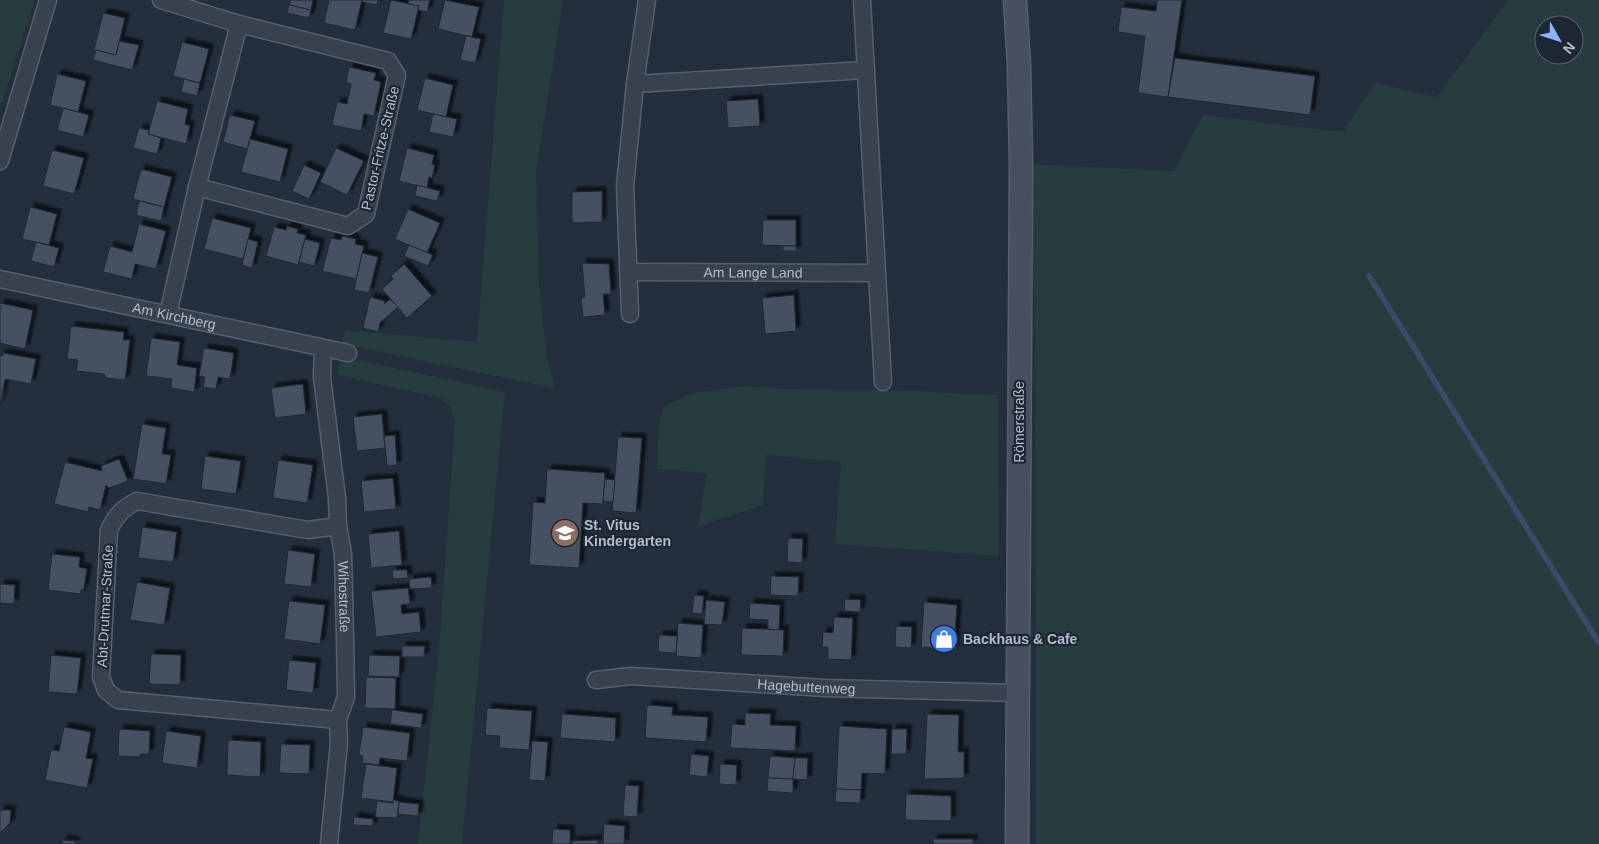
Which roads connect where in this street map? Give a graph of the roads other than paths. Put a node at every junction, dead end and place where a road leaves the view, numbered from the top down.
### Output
1 (48, 0) edge
2 (161, 0) edge
3 (647, 0) edge
4 (862, 0) edge
5 (1015, 0) edge
6 (239, 24) junction
7 (866, 70) junction
8 (635, 84) junction
9 (0, 161) edge
10 (197, 187) junction
11 (629, 272) junction
12 (877, 273) junction
13 (0, 279) edge
14 (168, 314) junction
15 (630, 314) dead end
16 (323, 348) junction
17 (348, 353) dead end
18 (883, 382) dead end
19 (338, 526) junction
20 (596, 680) dead end
21 (1018, 693) junction
22 (338, 720) junction
23 (329, 844) edge
24 (1018, 844) edge

1 - 9 street
2 - 6 street, Pastor-Fritze-Straße
3 - 8 street
4 - 7 street
5 - 21 street, Römerstraße
6 - 10 street
6 - 10 street, Pastor-Fritze-Straße
7 - 8 street
7 - 12 street
8 - 11 street
10 - 14 street
11 - 12 street, Am Lange Land
11 - 15 street
12 - 18 street
13 - 14 street, Am Kirchberg
14 - 16 street, Am Kirchberg
16 - 17 street, Am Kirchberg
16 - 19 street, Wihostraße
19 - 22 street, Wihostraße
19 - 22 street, Abt-Drutmar-Straße
20 - 21 street, Hagebuttenweg
21 - 24 street, Römerstraße
22 - 23 street, Wihostraße

